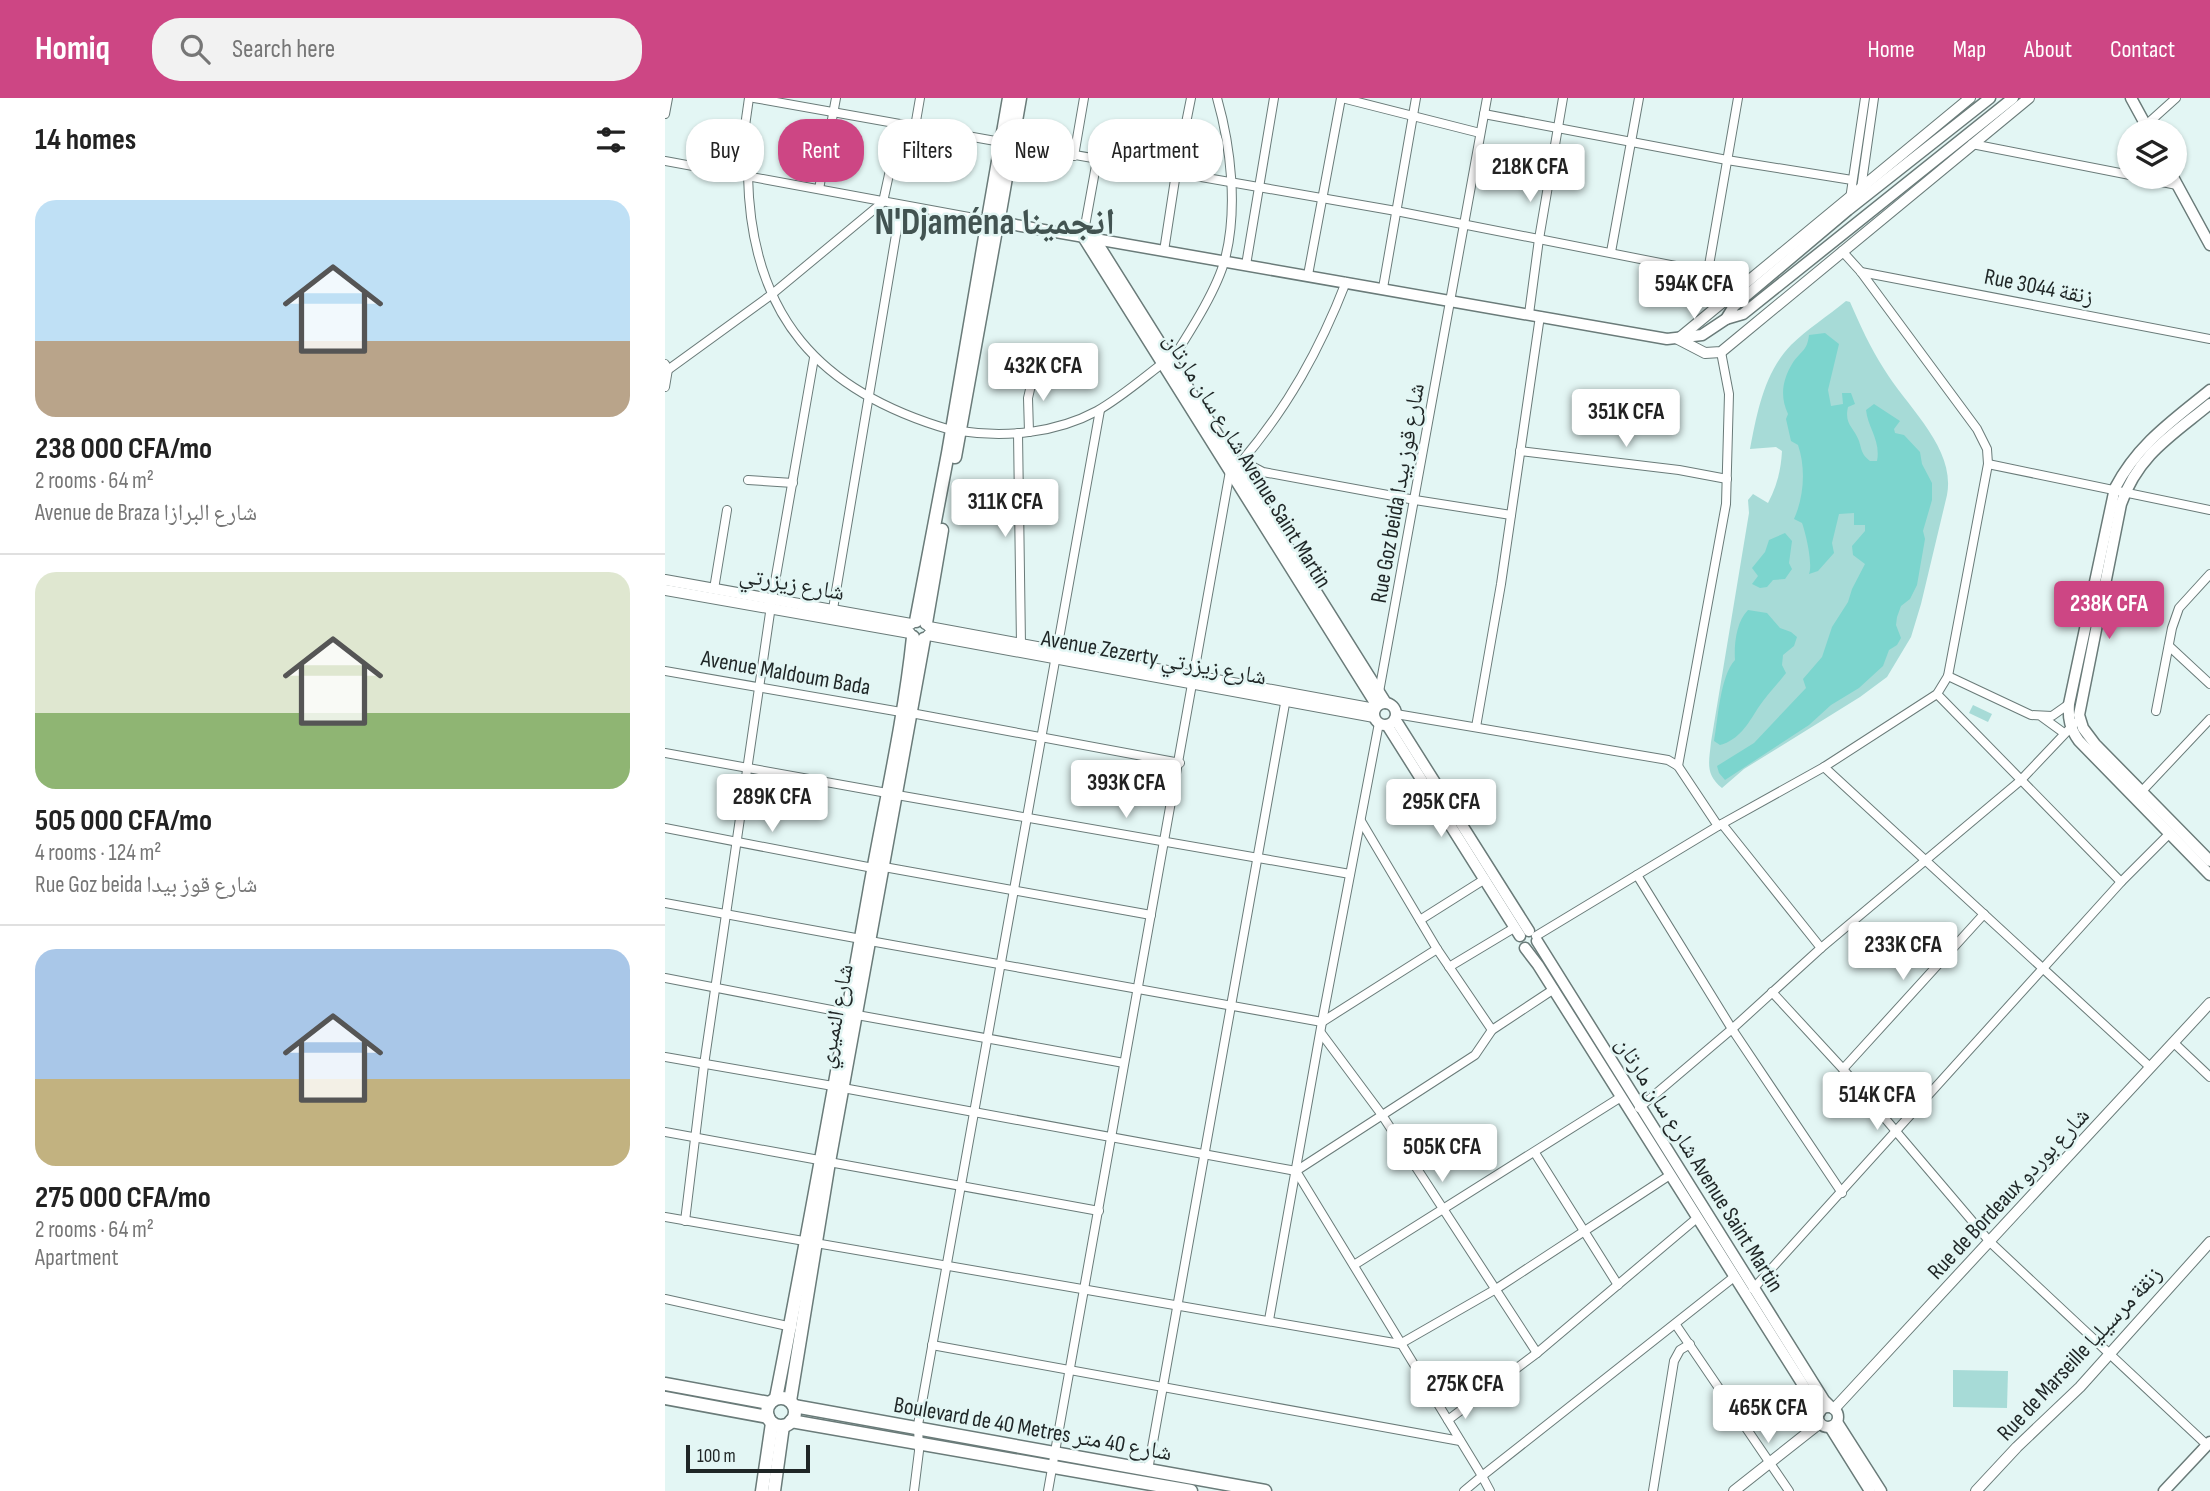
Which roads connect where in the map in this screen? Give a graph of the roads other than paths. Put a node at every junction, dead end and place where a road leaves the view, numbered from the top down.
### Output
1 (668, 98) edge
2 (751, 98) edge
3 (836, 98) edge
4 (920, 98) edge
5 (1009, 98) edge
6 (1020, 98) edge
7 (1084, 98) edge
8 (1191, 98) edge
9 (1217, 98) edge
10 (1274, 98) edge
11 (1341, 98) edge
12 (1416, 98) edge
13 (1487, 98) edge
14 (1563, 98) edge
15 (1639, 98) edge
16 (1738, 98) edge
17 (1865, 98) edge
18 (1874, 98) edge
19 (1970, 98) edge
20 (1990, 98) edge
21 (2013, 98) edge
22 (2029, 98) edge
23 (2131, 98) edge
24 (2176, 98) edge
25 (833, 113) junction
26 (665, 114) edge
27 (1484, 114) junction
28 (1413, 117) junction
29 (747, 119) edge
30 (916, 119) edge
31 (1008, 119) edge
32 (1013, 119) edge
33 (1187, 119) edge
34 (2143, 119) edge
35 (2156, 119) edge
36 (878, 120) edge
37 (1557, 127) junction
38 (1480, 133) junction
39 (1633, 142) junction
40 (1972, 144) junction
41 (1074, 156) joint
42 (1088, 158) edge
43 (1727, 160) junction
44 (665, 161) edge
45 (686, 165) edge
46 (2117, 172) edge
47 (764, 179) edge
48 (1852, 180) junction
49 (749, 182) edge
50 (887, 182) edge
51 (1000, 182) edge
52 (1093, 182) edge
53 (1175, 182) edge
54 (1223, 182) edge
55 (1231, 183) junction
56 (1258, 188) junction
57 (819, 189) junction
58 (1861, 189) junction
59 (2179, 189) edge
60 (1322, 199) junction
61 (1855, 200) junction
62 (883, 202) junction
63 (901, 205) junction
64 (1396, 211) junction
65 (994, 221) junction
66 (1464, 225) junction
67 (1083, 237) junction
68 (1095, 239) junction
69 (1539, 239) junction
70 (2210, 245) edge
71 (1164, 251) junction
72 (1842, 251) junction
73 (1611, 252) junction
74 (1224, 261) junction
75 (1246, 265) junction
76 (1708, 271) junction
77 (1861, 272) junction
78 (1308, 275) junction
79 (1747, 280) junction
80 (1346, 282) junction
81 (1383, 288) junction
82 (771, 295) junction
83 (1451, 300) junction
84 (1535, 315) junction
85 (1727, 319) junction
86 (1678, 339) junction
87 (2210, 339) edge
88 (1721, 352) junction
89 (814, 358) junction
90 (1167, 361) junction
91 (666, 368) edge
92 (1034, 372) dead end
93 (665, 387) edge
94 (2210, 390) edge
95 (868, 398) junction
96 (2210, 404) edge
97 (1100, 410) junction
98 (955, 431) junction
99 (1029, 432) junction
100 (1018, 433) junction
101 (1520, 451) junction
102 (1987, 464) junction
103 (1237, 466) junction
104 (1727, 479) junction
105 (748, 480) dead end
106 (793, 483) junction
107 (2120, 490) junction
108 (1415, 500) junction
109 (727, 510) dead end
110 (2210, 510) edge
111 (1511, 515) junction
112 (2210, 574) edge
113 (665, 580) edge
114 (714, 589) junction
115 (665, 590) edge
116 (772, 604) junction
117 (832, 609) junction
118 (920, 630) junction
119 (1021, 645) junction
120 (2169, 646) junction
121 (1056, 655) junction
122 (665, 671) edge
123 (1948, 677) junction
124 (1194, 680) junction
125 (2210, 684) edge
126 (760, 688) junction
127 (1379, 692) junction
128 (1937, 694) junction
129 (1287, 696) junction
130 (2069, 704) junction
131 (2157, 710) dead end
132 (906, 713) junction
133 (1384, 714) junction
134 (2042, 717) junction
135 (2210, 719) edge
136 (2072, 726) junction
137 (1476, 727) junction
138 (1041, 739) junction
139 (665, 753) edge
140 (1180, 763) junction
141 (1678, 766) junction
142 (1824, 767) junction
143 (748, 768) junction
144 (2020, 781) junction
145 (2143, 790) junction
146 (892, 794) junction
147 (1028, 818) junction
148 (1361, 821) junction
149 (1720, 825) junction
150 (665, 828) edge
151 (2170, 833) junction
152 (1165, 841) junction
153 (737, 842) junction
154 (1258, 858) junction
155 (2210, 861) edge
156 (1925, 862) junction
157 (879, 867) junction
158 (1350, 874) junction
159 (1637, 875) junction
160 (2210, 875) edge
161 (1485, 879) junction
162 (2121, 882) junction
163 (1013, 892) junction
164 (665, 903) edge
165 (727, 914) junction
166 (1984, 914) junction
167 (1151, 915) junction
168 (1420, 920) junction
169 (1527, 934) junction
170 (866, 940) junction
171 (1821, 948) junction
172 (1437, 949) junction
173 (999, 964) junction
174 (1449, 967) junction
175 (2043, 968) junction
176 (665, 978) edge
177 (717, 987) junction
178 (1137, 988) junction
179 (1554, 989) junction
180 (1772, 992) junction
181 (2210, 1003) edge
182 (1230, 1006) junction
183 (852, 1014) junction
184 (1322, 1023) junction
185 (1732, 1029) junction
186 (1492, 1030) junction
187 (1321, 1033) junction
188 (987, 1038) junction
189 (2173, 1043) junction
190 (665, 1057) edge
191 (1124, 1063) junction
192 (705, 1065) junction
193 (2150, 1067) junction
194 (1843, 1069) junction
195 (2210, 1077) edge
196 (838, 1087) junction
197 (1621, 1097) junction
198 (1639, 1108) junction
199 (974, 1112) junction
200 (1382, 1115) junction
201 (1895, 1131) junction
202 (665, 1132) edge
203 (696, 1138) junction
204 (1111, 1138) junction
205 (1535, 1153) junction
206 (1203, 1154) junction
207 (824, 1161) junction
208 (1296, 1171) junction
209 (1670, 1175) junction
210 (960, 1187) junction
211 (1842, 1193) junction
212 (1442, 1210) junction
213 (1099, 1211) junction
214 (665, 1217) edge
215 (1697, 1218) junction
216 (685, 1220) junction
217 (1585, 1232) junction
218 (1990, 1242) junction
219 (2210, 1242) edge
220 (811, 1243) junction
221 (1354, 1265) junction
222 (946, 1266) junction
223 (1734, 1277) junction
224 (1618, 1285) junction
225 (1084, 1289) junction
226 (1496, 1289) junction
227 (1753, 1289) junction
228 (665, 1299) edge
229 (1178, 1306) junction
230 (1269, 1320) junction
231 (1676, 1325) junction
232 (792, 1327) junction
233 (1400, 1344) junction
234 (1690, 1344) junction
235 (932, 1345) junction
236 (1537, 1353) junction
237 (2108, 1353) junction
238 (1069, 1368) junction
239 (665, 1384) edge
240 (1163, 1386) junction
241 (665, 1398) edge
242 (782, 1402) junction
243 (1833, 1408) junction
244 (1448, 1420) junction
245 (1827, 1421) junction
246 (778, 1422) junction
247 (917, 1428) junction
248 (1460, 1441) junction
249 (2209, 1443) edge
250 (919, 1444) junction
251 (1053, 1460) junction
252 (1771, 1462) junction
253 (1148, 1470) junction
254 (1482, 1476) junction
255 (762, 1491) edge
256 (774, 1491) edge
257 (913, 1491) edge
258 (1048, 1491) edge
259 (1191, 1491) edge
260 (1259, 1491) edge
261 (1265, 1491) edge
262 (1464, 1491) edge
263 (1490, 1491) edge
264 (1653, 1491) edge
265 (1734, 1491) edge
266 (1789, 1491) edge
267 (1870, 1491) edge
268 (1881, 1491) edge
269 (1976, 1491) edge
270 (2164, 1491) edge

1 - 26 street
2 - 25 street
2 - 29 street
3 - 25 street
4 - 30 street
5 - 31 main road
6 - 32 main road
7 - 41 street
8 - 33 street
9 - 55 street
10 - 56 street
11 - 28 street
11 - 60 street
12 - 28 street
13 - 27 street, Rue Goz beida شارع قوز بيدا
14 - 37 street
15 - 39 street
16 - 43 street
17 - 48 street
18 - 58 street
19 - 58 street
20 - 61 main road
21 - 85 main road
22 - 40 street
23 - 34 main road
24 - 35 street
25 - 36 street
25 - 57 street
27 - 37 street
27 - 38 street, Rue Goz beida شارع قوز بيدا
28 - 38 street
28 - 64 street
37 - 39 street
37 - 69 street
38 - 66 street, Rue Goz beida شارع قوز بيدا
39 - 43 street
39 - 73 street
40 - 46 street
40 - 72 street
41 - 42 street
43 - 48 street
43 - 76 street
44 - 45 street
47 - 57 street
48 - 61 street
49 - 82 street
50 - 62 street
51 - 65 main road, شارع النميري
52 - 67 street
53 - 71 street
54 - 55 street
55 - 56 street
55 - 74 street
56 - 60 street
56 - 75 street
57 - 62 street
58 - 61 street
59 - 70 main road
60 - 64 street
60 - 78 street
61 - 79 street
61 - 85 main road
62 - 63 street
62 - 82 street
63 - 65 street
63 - 95 street
64 - 66 street
64 - 81 street
65 - 67 main road
65 - 98 main road, شارع النميري
66 - 69 street
66 - 83 street, Rue Goz beida شارع قوز بيدا
67 - 68 main road
67 - 90 main road, شارع سان مارتان Avenue Saint Martin
68 - 71 main road
68 - 90 main road, شارع سان مارتان Avenue Saint Martin
69 - 73 street
69 - 84 street
71 - 74 main road
72 - 77 street
72 - 88 street
73 - 76 street
74 - 75 main road
74 - 90 street
75 - 78 main road
76 - 79 street
77 - 87 street, Rue 3044 زنقة
77 - 102 street
78 - 80 main road
79 - 86 street
80 - 81 main road
80 - 103 street
81 - 83 main road
82 - 89 street
82 - 91 street
83 - 84 main road
83 - 108 street, Rue Goz beida شارع قوز بيدا
84 - 86 main road
84 - 101 street
85 - 86 main road
86 - 88 street
88 - 104 street
89 - 95 street
89 - 106 street
90 - 97 street
90 - 103 main road, شارع سان مارتان Avenue Saint Martin
91 - 93 street
92 - 99 street
94 - 107 main road
95 - 98 street
95 - 117 street
96 - 107 main road
97 - 99 street
97 - 121 street
98 - 100 street
98 - 118 main road, شارع النميري
99 - 100 street
100 - 119 street
101 - 104 street
101 - 111 street
102 - 107 street
102 - 123 street
103 - 108 street
103 - 124 street
103 - 127 main road, شارع سان مارتان Avenue Saint Martin
103 - 133 main road, شارع سان مارتان Avenue Saint Martin
104 - 141 street
105 - 106 street
106 - 116 street
107 - 110 street
107 - 130 main road
107 - 136 main road
108 - 111 street
108 - 127 street, Rue Goz beida شارع قوز بيدا
109 - 114 street
111 - 137 street
112 - 120 street
113 - 114 street, شارع زيزرتي
114 - 116 street, شارع زيزرتي
115 - 116 street, شارع زيزرتي
116 - 117 street, شارع زيزرتي
116 - 118 street, شارع زيزرتي
116 - 126 street
117 - 118 street, شارع زيزرتي
118 - 119 street, Avenue Zezerty شارع زيزرتي
118 - 121 street, Avenue Zezerty شارع زيزرتي
118 - 132 main road, شارع النميري
119 - 121 street, Avenue Zezerty شارع زيزرتي
120 - 125 street
120 - 131 street
121 - 124 street, Avenue Zezerty شارع زيزرتي
121 - 138 street
122 - 126 street, Avenue Maldoum Bada
123 - 128 street
123 - 134 street
124 - 129 street, Avenue Zezerty شارع زيزرتي
124 - 140 street
126 - 132 street, Avenue Maldoum Bada
126 - 143 street
127 - 133 main road, شارع سان مارتان Avenue Saint Martin
128 - 142 street
128 - 144 street
129 - 133 street, Avenue Zezerty شارع زيزرتي
129 - 154 street
130 - 134 street
130 - 136 main road
132 - 138 street, Avenue Maldoum Bada
132 - 146 main road, شارع النميري
133 - 137 street
133 - 148 street
133 - 161 main road, شارع سان مارتان Avenue Saint Martin
133 - 169 main road, شارع سان مارتان Avenue Saint Martin
134 - 136 street
135 - 145 street
136 - 144 street
136 - 145 main road
136 - 151 main road
137 - 141 street
138 - 140 street, Avenue Maldoum Bada
138 - 147 street
139 - 143 street
140 - 152 street
141 - 149 street
142 - 149 street
142 - 156 street
143 - 146 street
143 - 153 street
144 - 156 street
144 - 162 street
145 - 155 main road
146 - 147 street
146 - 157 main road, شارع النميري
147 - 152 street
147 - 163 street
148 - 158 street
148 - 168 street
149 - 159 street
149 - 171 street
150 - 153 street
151 - 160 main road
151 - 162 street
152 - 154 street
152 - 167 street
153 - 157 street
153 - 165 street
154 - 158 street
154 - 182 street
156 - 166 street
156 - 171 street
157 - 163 street
157 - 170 main road, شارع النميري
158 - 184 street
159 - 169 street
159 - 185 street
161 - 168 street
161 - 169 main road, شارع سان مارتان Avenue Saint Martin
162 - 175 street
163 - 167 street
163 - 173 street
164 - 165 street
165 - 170 street
165 - 177 street
166 - 175 street
166 - 194 street
167 - 178 street
168 - 172 street
169 - 174 street
169 - 179 main road, شارع سان مارتان Avenue Saint Martin
169 - 198 main road, شارع سان مارتان Avenue Saint Martin
170 - 173 street
170 - 183 main road, شارع النميري
171 - 180 street
172 - 174 street
172 - 184 street
173 - 178 street
173 - 188 street
174 - 186 street
175 - 193 street
175 - 201 street
176 - 177 street
177 - 183 street
177 - 192 street
178 - 182 street
178 - 191 street
179 - 186 street
179 - 197 main road, شارع سان مارتان Avenue Saint Martin
180 - 185 street
180 - 194 street
181 - 189 street, Rue de Bordeaux شارع بوردو
182 - 184 street
182 - 206 street
183 - 188 street
183 - 196 main road, شارع النميري
184 - 187 street
185 - 198 street
185 - 211 street
186 - 200 street
187 - 200 street
187 - 208 street
188 - 191 street
188 - 199 street
189 - 193 street, Rue de Bordeaux شارع بوردو
189 - 195 street
190 - 192 street
191 - 204 street
192 - 196 street
192 - 203 street
193 - 218 street, Rue de Bordeaux شارع بوردو
194 - 201 street
196 - 199 street
196 - 207 main road, شارع النميري
197 - 205 street
197 - 209 main road, شارع سان مارتان Avenue Saint Martin
198 - 227 main road, شارع سان مارتان Avenue Saint Martin
199 - 204 street
199 - 210 street
200 - 208 street
200 - 212 street
201 - 211 street
201 - 218 street
202 - 203 street
203 - 207 street
203 - 216 street
204 - 206 street
204 - 213 street
205 - 212 street
205 - 217 street
206 - 208 street
206 - 229 street
207 - 210 street
207 - 220 main road, شارع النميري
208 - 221 street
208 - 230 street
209 - 215 main road, شارع سان مارتان Avenue Saint Martin
209 - 217 street
210 - 213 street
210 - 222 street
211 - 227 street
212 - 221 street
212 - 226 street
213 - 225 street
214 - 216 street
215 - 223 main road, شارع سان مارتان Avenue Saint Martin
215 - 224 street
216 - 220 street
217 - 224 street
217 - 226 street
218 - 237 street
218 - 243 street, Rue de Bordeaux شارع بوردو
219 - 237 street, Rue de Marseille زنقة مرسيليا
220 - 222 street
220 - 232 main road, شارع النميري
220 - 242 main road, شارع النميري
221 - 233 street
222 - 225 street
222 - 235 street
223 - 231 street
223 - 245 main road, شارع سان مارتان Avenue Saint Martin
224 - 236 street
225 - 229 street
225 - 238 street
226 - 233 street
226 - 236 street
227 - 243 main road, شارع سان مارتان Avenue Saint Martin
228 - 232 street
229 - 230 street
229 - 240 street
230 - 233 street
231 - 234 street
231 - 254 street
232 - 242 main road, شارع النميري
233 - 244 street
234 - 252 street
234 - 264 street
235 - 238 street
235 - 247 street
236 - 244 street
237 - 249 street
237 - 269 street, Rue de Marseille زنقة مرسيليا
238 - 240 street
238 - 251 street
239 - 242 main road, Boulevard de 40 Metres شارع 40 متر
240 - 248 street
240 - 253 street
241 - 246 main road, Boulevard de 40 Metres شارع 40 متر
242 - 246 main road
242 - 246 main road
242 - 247 main road, Boulevard de 40 Metres شارع 40 متر
243 - 245 main road
244 - 248 street
245 - 252 street
245 - 267 main road, شارع سان مارتان Avenue Saint Martin
245 - 268 main road, شارع سان مارتان Avenue Saint Martin
246 - 250 main road, Boulevard de 40 Metres شارع 40 متر
246 - 255 main road
246 - 256 main road
247 - 250 street
247 - 251 main road, Boulevard de 40 Metres شارع 40 متر
248 - 254 street
249 - 270 main road
250 - 251 main road, Boulevard de 40 Metres شارع 40 متر
250 - 257 street
251 - 253 main road, Boulevard de 40 Metres شارع 40 متر
251 - 258 street
251 - 259 main road, Boulevard de 40 Metres شارع 40 متر
252 - 265 street
252 - 266 street
253 - 260 main road, Boulevard de 40 Metres شارع 40 متر
254 - 262 street
254 - 263 street
260 - 261 main road, Boulevard de 40 Metres شارع 40 متر

